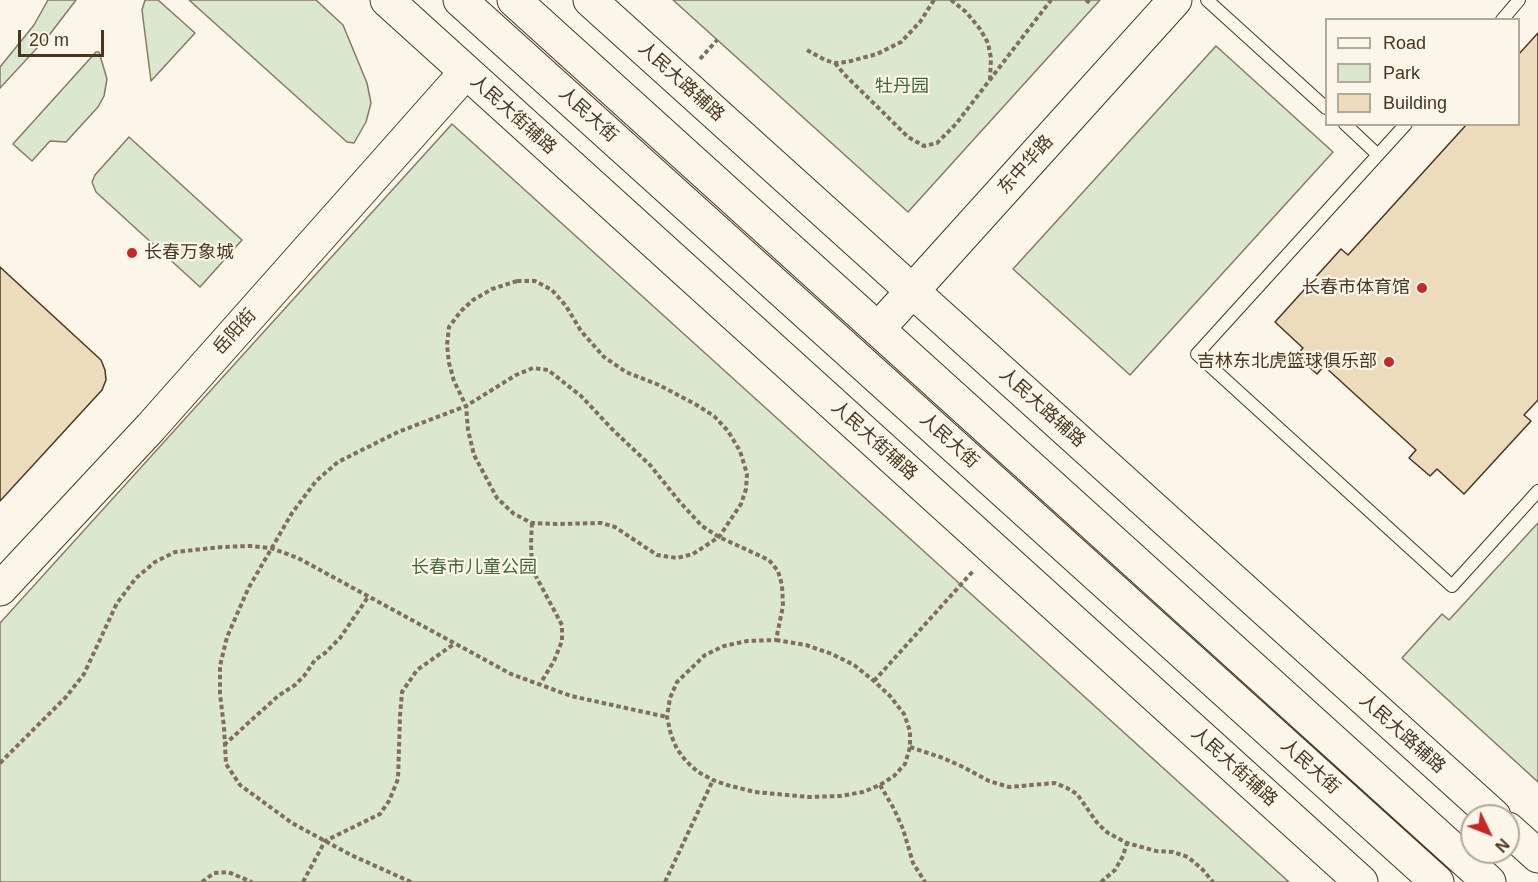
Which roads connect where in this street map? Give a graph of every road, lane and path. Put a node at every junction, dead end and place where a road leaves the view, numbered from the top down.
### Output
1 (387, 0) edge
2 (460, 0) edge
3 (514, 0) edge
4 (590, 0) edge
5 (934, 0) edge
6 (951, 0) edge
7 (1051, 0) edge
8 (1086, 0) edge
9 (1174, 0) edge
10 (1208, 0) edge
11 (1519, 0) edge
12 (1091, 4) dead end
13 (1504, 18) edge
14 (717, 40) dead end
15 (807, 50) dead end
16 (697, 63) dead end
17 (835, 63) junction
18 (466, 72) junction
19 (990, 80) junction
20 (1325, 107) edge
21 (1347, 126) edge
22 (1404, 126) edge
23 (1378, 155) junction
24 (912, 291) junction
25 (878, 329) junction
26 (466, 406) junction
27 (1538, 491) edge
28 (532, 523) junction
29 (719, 537) junction
30 (271, 548) junction
31 (975, 569) dead end
32 (0, 589) edge
33 (368, 597) junction
34 (776, 640) junction
35 (454, 644) junction
36 (874, 681) junction
37 (540, 684) junction
38 (667, 717) junction
39 (224, 745) junction
40 (910, 747) junction
41 (0, 763) edge
42 (713, 780) junction
43 (880, 785) junction
44 (1481, 804) edge
45 (1520, 840) edge
46 (325, 841) junction
47 (1127, 843) junction
48 (1538, 856) edge
49 (202, 882) edge
50 (252, 882) edge
51 (303, 882) edge
52 (411, 882) edge
53 (665, 882) edge
54 (925, 882) edge
55 (1101, 882) edge
56 (1212, 882) edge
57 (1361, 882) edge
58 (1437, 882) edge
59 (1489, 882) edge

1 - 18 main road, 人民大街辅路
2 - 58 main road, 人民大街
3 - 25 main road, 人民大街
4 - 24 main road, 人民大路辅路
5 - 17 path
6 - 19 path
7 - 19 path
8 - 12 path
9 - 24 main road, 东中华路
10 - 20 lane
11 - 13 lane
14 - 16 path
15 - 17 path
17 - 19 path
18 - 32 main road, 岳阳街
18 - 57 main road, 人民大街辅路
21 - 23 lane
22 - 23 lane
23 - 27 lane
24 - 25 main road, 东中华路
24 - 44 main road, 人民大路辅路
25 - 59 main road, 人民大街
26 - 28 path
26 - 29 path
26 - 29 path
26 - 30 path
28 - 29 path
28 - 37 path
29 - 34 path
30 - 33 path
30 - 39 path
30 - 41 path
31 - 36 path
33 - 35 path
33 - 39 path
34 - 36 path
34 - 38 path
35 - 37 path
35 - 46 path
36 - 40 path
37 - 38 path
38 - 42 path
39 - 46 path
40 - 43 path
40 - 47 path
42 - 43 path
42 - 53 path
43 - 54 path
45 - 48 main road
46 - 51 path
46 - 52 path
47 - 55 path
47 - 56 path
49 - 50 path

